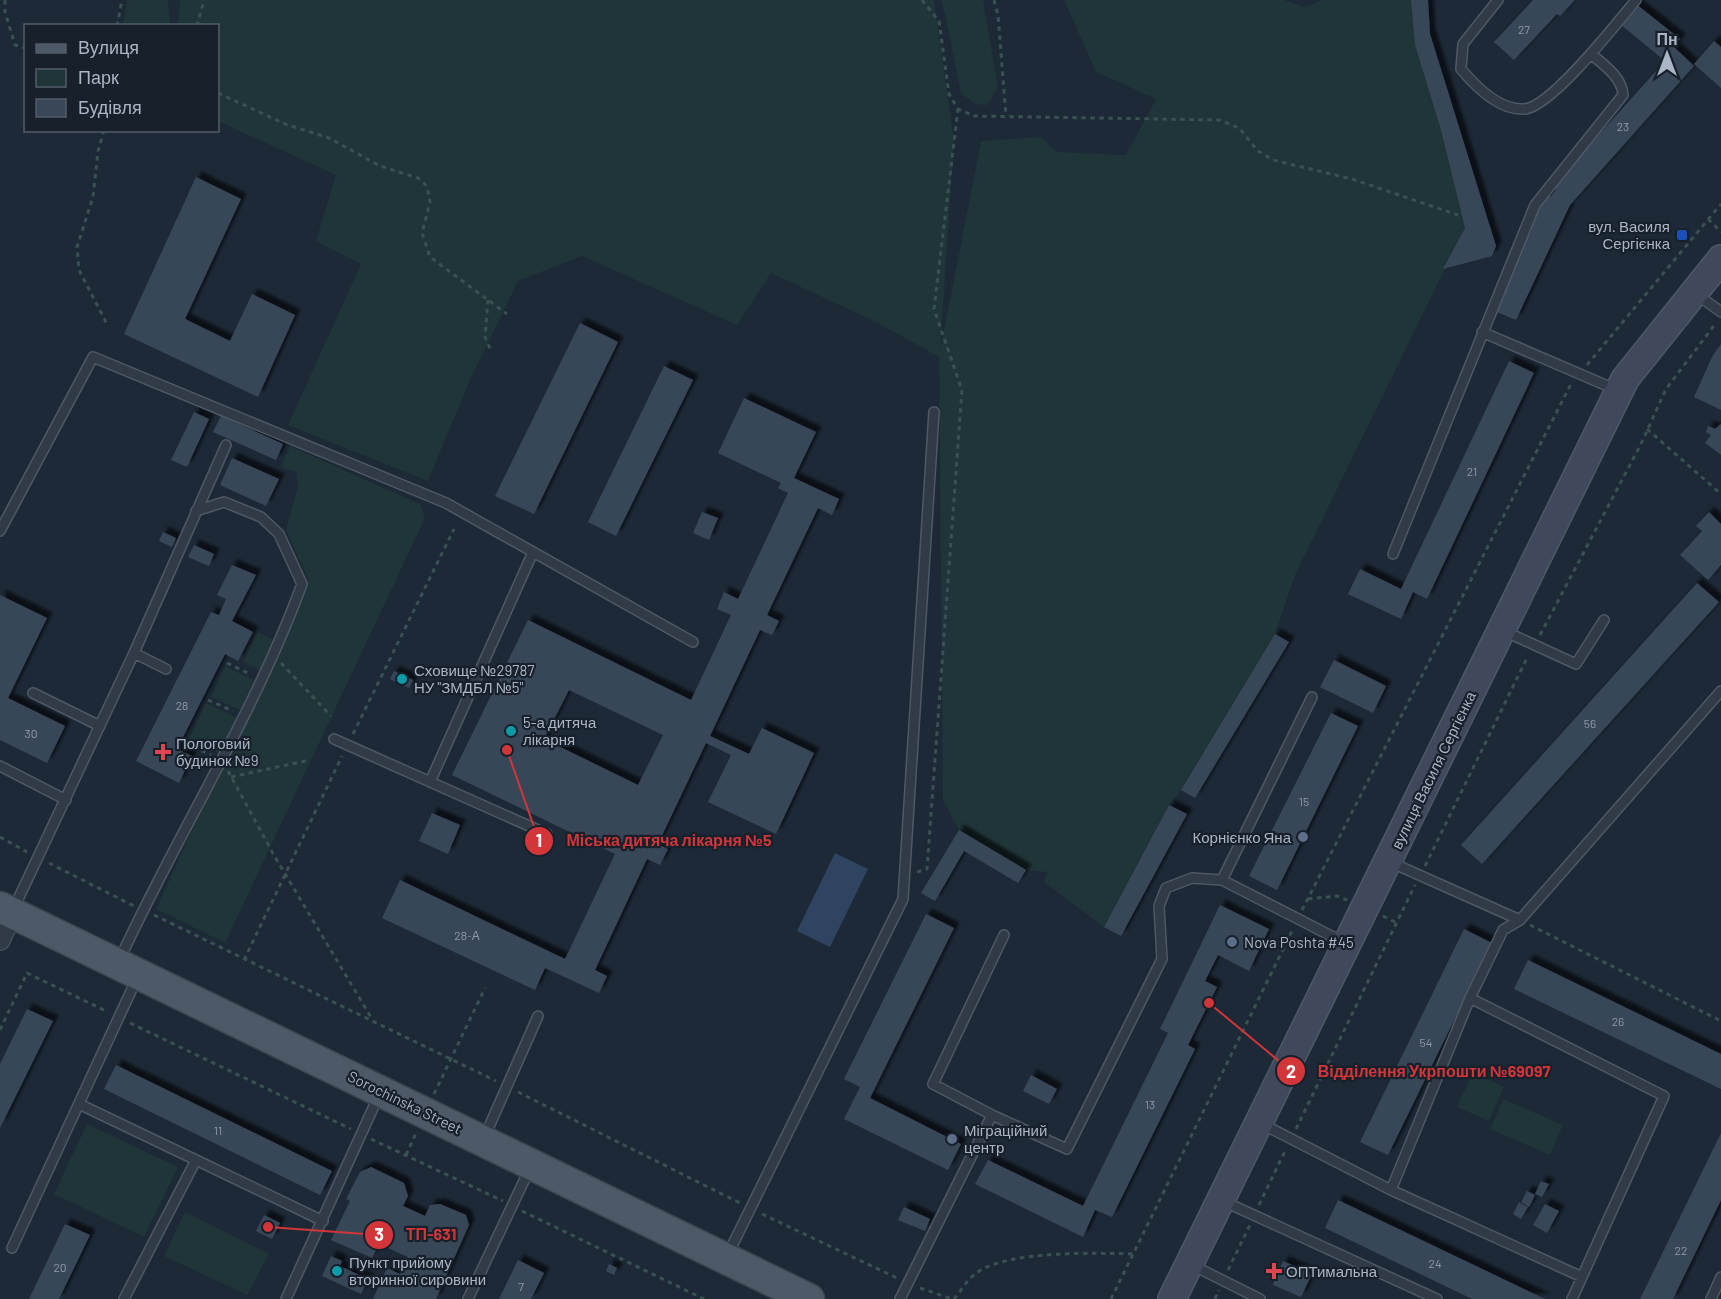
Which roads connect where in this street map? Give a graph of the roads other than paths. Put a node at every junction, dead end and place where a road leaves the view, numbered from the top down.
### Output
1 (1498, 0) edge
2 (1636, 0) edge
3 (1591, 54) junction
4 (1721, 259) edge
5 (1693, 292) junction
6 (1721, 312) edge
7 (1482, 332) junction
8 (1619, 391) junction
9 (934, 412) dead end
10 (226, 445) dead end
11 (196, 511) junction
12 (0, 531) edge
13 (533, 552) junction
14 (1393, 554) dead end
15 (1604, 620) dead end
16 (1502, 630) junction
17 (693, 642) dead end
18 (134, 653) junction
19 (166, 669) dead end
20 (1721, 691) edge
21 (33, 693) dead end
22 (1312, 697) dead end
23 (100, 726) junction
24 (334, 739) dead end
25 (0, 765) edge
26 (430, 782) junction
27 (66, 800) junction
28 (547, 834) dead end
29 (1388, 861) junction
30 (1222, 880) junction
31 (6, 910) edge
32 (1520, 920) junction
33 (1004, 935) dead end
34 (0, 940) edge
35 (1347, 945) junction
36 (128, 970) junction
37 (1470, 998) junction
38 (538, 1016) dead end
39 (382, 1090) junction
40 (79, 1104) junction
41 (992, 1115) junction
42 (1260, 1122) junction
43 (483, 1140) junction
44 (196, 1160) junction
45 (532, 1163) junction
46 (1391, 1190) junction
47 (1220, 1200) junction
48 (323, 1221) junction
49 (12, 1248) dead end
50 (726, 1259) junction
51 (1190, 1264) junction
52 (1721, 1276) edge
53 (1582, 1277) junction
54 (1247, 1296) edge
55 (124, 1299) edge
56 (286, 1299) edge
57 (468, 1299) edge
58 (809, 1299) edge
59 (900, 1299) edge
60 (1172, 1299) edge
61 (1260, 1299) edge
62 (1437, 1299) edge
63 (1572, 1299) edge
64 (1711, 1299) edge

1 - 3 lane
2 - 3 lane
3 - 7 lane
4 - 5 main road, вулиця Василя Сергієнка
5 - 6 lane
5 - 8 main road, вулиця Василя Сергієнка
7 - 8 lane
7 - 14 lane
8 - 16 main road, вулиця Василя Сергієнка
9 - 50 lane
10 - 11 lane
11 - 18 lane
11 - 36 lane
12 - 13 lane
13 - 17 lane
13 - 26 lane
15 - 16 lane
16 - 29 main road, вулиця Василя Сергієнка
18 - 19 lane
18 - 23 lane
20 - 32 lane
21 - 23 lane
22 - 30 lane
23 - 27 lane
24 - 26 lane
25 - 27 lane
26 - 28 lane
27 - 31 lane
29 - 32 lane
29 - 35 main road, вулиця Василя Сергієнка
30 - 35 lane
30 - 41 lane
31 - 34 street
31 - 36 main road, Sorochinska Street
32 - 37 lane
33 - 41 lane
35 - 42 main road, вулиця Василя Сергієнка
36 - 39 main road, Sorochinska Street
36 - 40 lane
37 - 46 lane
37 - 53 lane
38 - 43 lane
39 - 43 main road, Sorochinska Street
39 - 48 lane
40 - 44 lane
40 - 49 lane
41 - 59 lane
42 - 46 lane
42 - 47 main road, вулиця Василя Сергієнка
43 - 45 main road, Sorochinska Street
44 - 48 lane
44 - 55 lane
45 - 50 main road, Sorochinska Street
45 - 57 lane
46 - 53 lane
47 - 51 main road, вулиця Василя Сергієнка
47 - 62 lane
48 - 56 lane
50 - 58 main road, Sorochinska Street
51 - 54 lane
51 - 60 main road, вулиця Василя Сергієнка
52 - 64 lane
53 - 63 lane
54 - 61 lane

